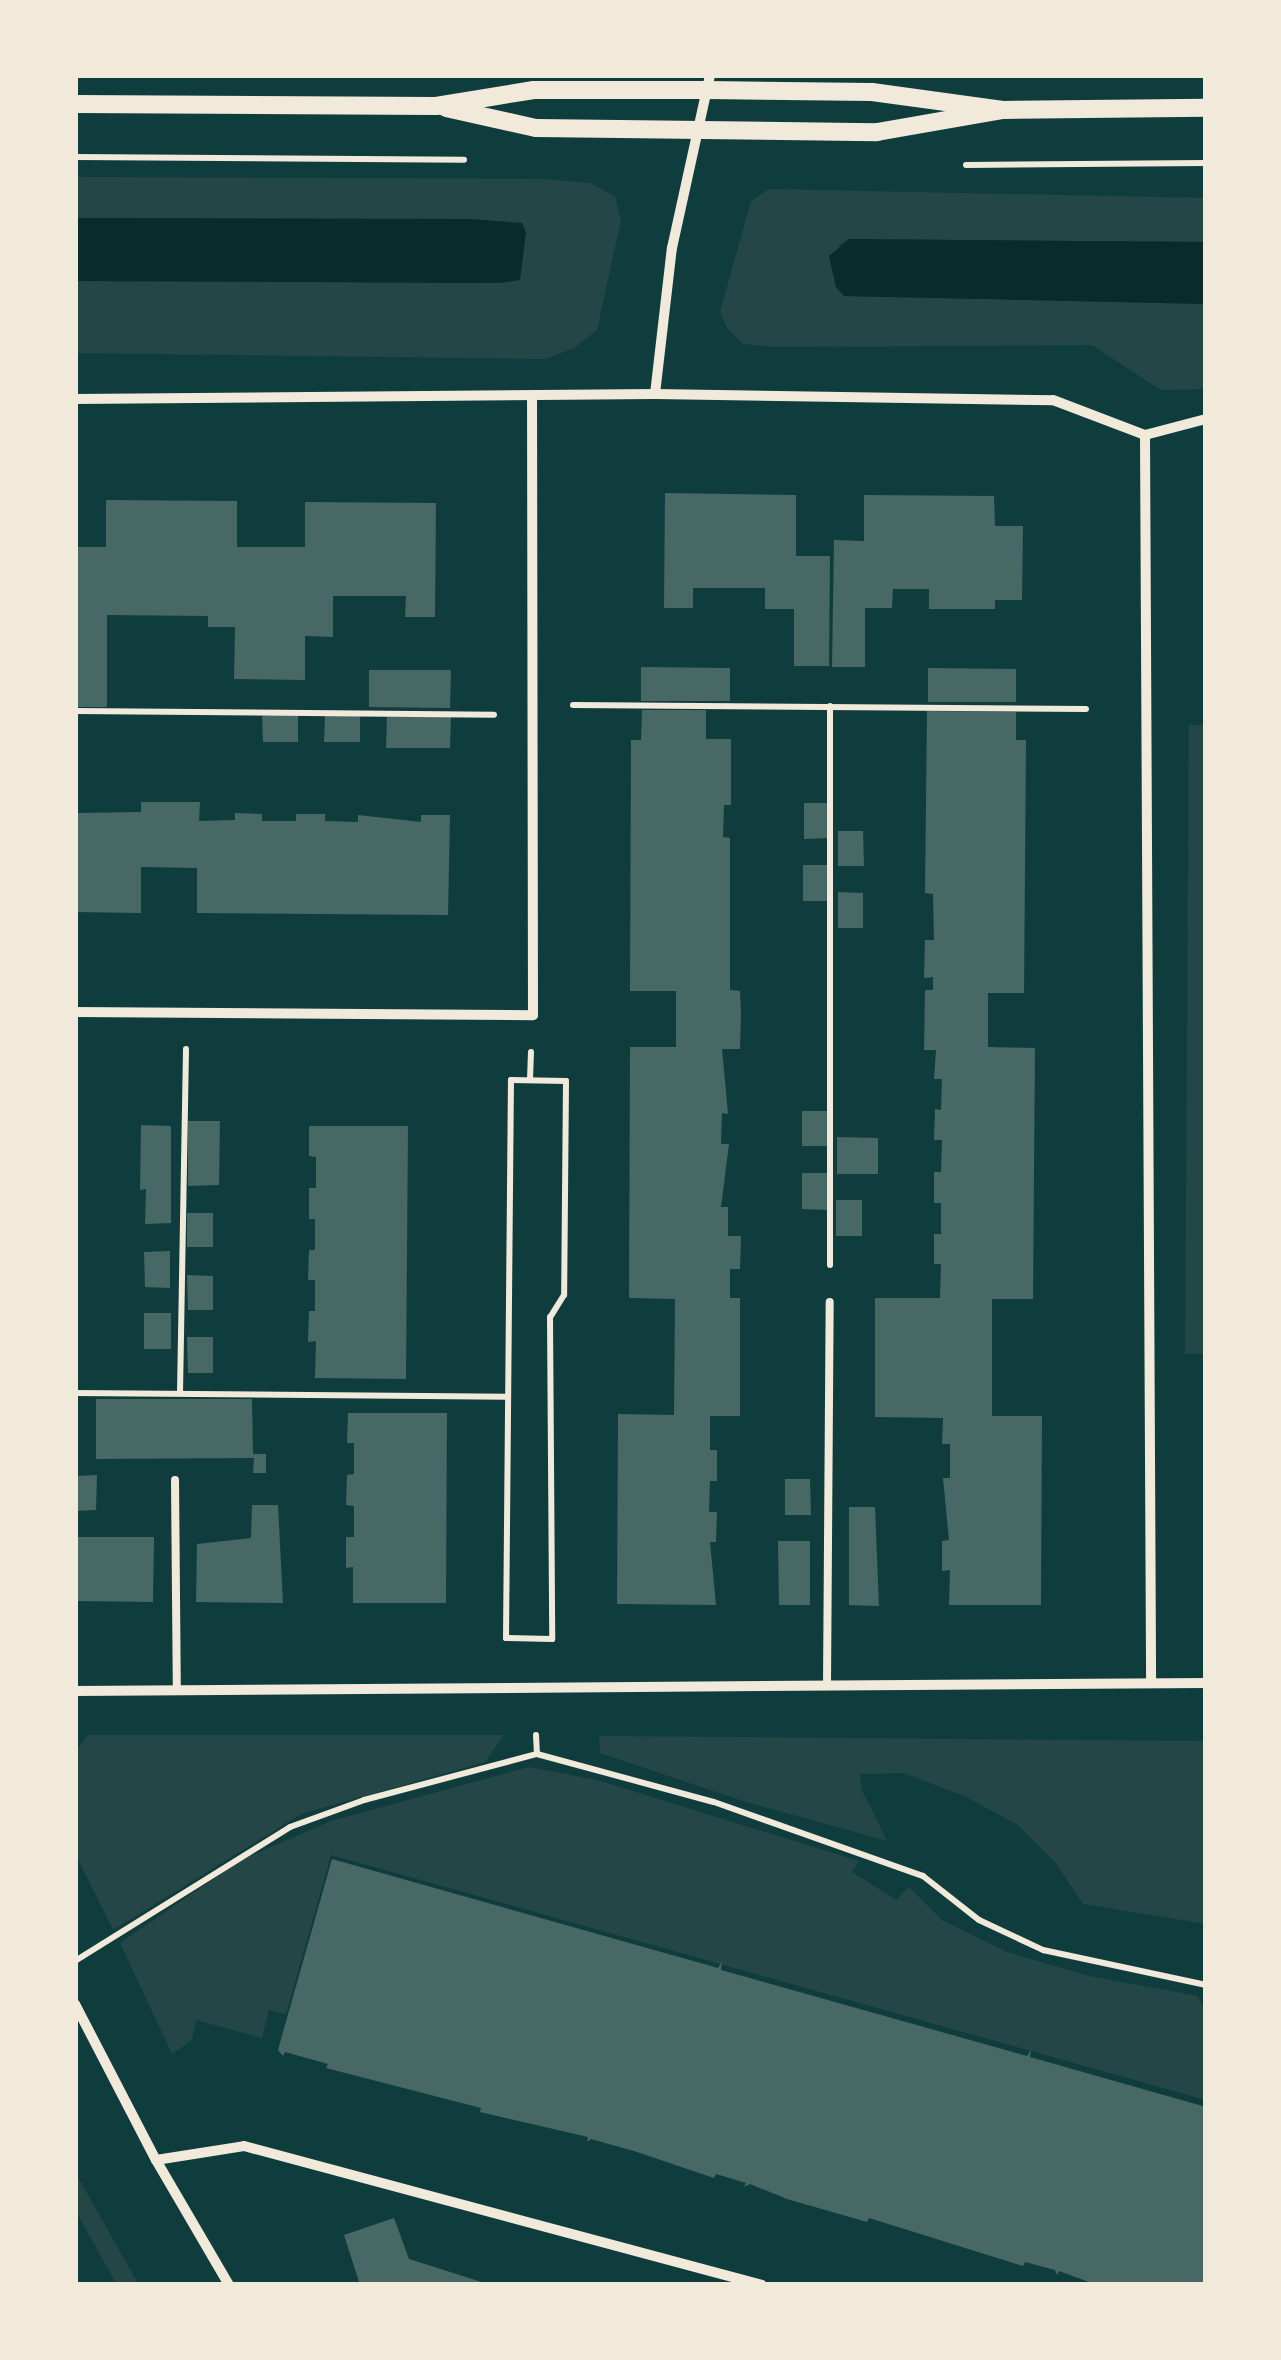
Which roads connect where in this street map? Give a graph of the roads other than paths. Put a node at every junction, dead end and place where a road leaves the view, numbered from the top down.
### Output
1 (708, 82) edge
2 (75, 104) edge
3 (436, 106) junction
4 (1206, 108) edge
5 (1004, 110) junction
6 (696, 130) junction
7 (655, 394) junction
8 (532, 398) junction
9 (75, 399) edge
10 (1206, 419) edge
11 (1144, 435) junction
12 (75, 1012) edge
13 (830, 1302) road end
14 (174, 1480) dead end
15 (1151, 1682) junction
16 (1206, 1683) edge
17 (828, 1686) junction
18 (177, 1690) junction
19 (75, 1691) edge
20 (75, 2004) edge
21 (156, 2160) junction
22 (229, 2285) edge
23 (762, 2285) edge

1 - 3 street
1 - 5 street
1 - 6 street
2 - 3 street
3 - 6 street
4 - 5 street
5 - 6 street
6 - 7 street
7 - 8 street
7 - 11 street
8 - 9 street
8 - 12 street
10 - 11 street
11 - 15 street
13 - 17 lane
14 - 18 lane
15 - 16 street
15 - 17 street
17 - 18 street
18 - 19 street
20 - 21 street
21 - 22 street
21 - 23 street

